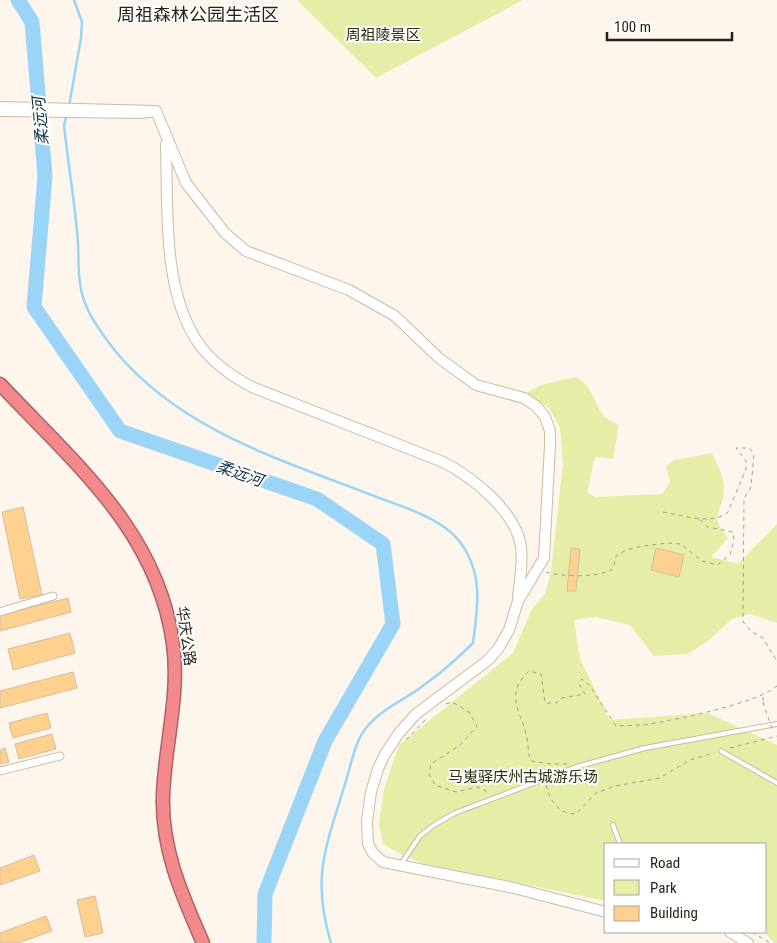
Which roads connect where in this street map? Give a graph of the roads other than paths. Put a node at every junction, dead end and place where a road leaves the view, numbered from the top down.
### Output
1 (0, 107) edge
2 (0, 111) edge
3 (140, 111) junction
4 (166, 138) junction
5 (0, 384) edge
6 (0, 390) edge
7 (53, 596) dead end
8 (518, 602) junction
9 (0, 612) edge
10 (777, 724) edge
11 (721, 751) road end
12 (60, 756) dead end
13 (0, 771) edge
14 (777, 783) edge
15 (613, 825) dead end
16 (620, 843) edge
17 (400, 866) junction
18 (604, 911) edge
19 (732, 933) edge
20 (199, 943) edge
21 (203, 943) edge
22 (748, 943) edge

1 - 3 street
2 - 3 street
3 - 4 street
4 - 8 street
4 - 8 street
5 - 21 highway, 华庆公路
6 - 20 highway, 华庆公路
7 - 9 street
8 - 17 street
10 - 17 lane
11 - 14 lane
12 - 13 street
15 - 16 lane
17 - 18 street
19 - 22 street

